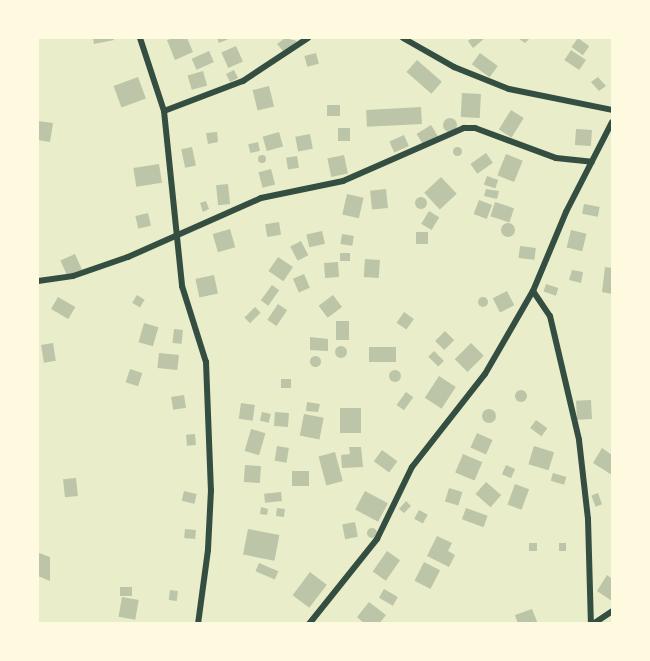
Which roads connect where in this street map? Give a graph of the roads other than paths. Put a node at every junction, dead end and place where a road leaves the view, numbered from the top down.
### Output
1 (140, 38) edge
2 (308, 38) edge
3 (403, 38) edge
4 (612, 110) edge
5 (164, 111) junction
6 (612, 122) edge
7 (592, 162) junction
8 (174, 234) junction
9 (38, 281) edge
10 (533, 291) junction
11 (612, 611) edge
12 (198, 624) edge
13 (309, 624) edge
14 (592, 624) edge

1 - 5 street
2 - 5 street
3 - 4 street
5 - 8 street
6 - 7 street
7 - 8 street
7 - 10 street
8 - 9 street
8 - 12 street
10 - 13 street
10 - 14 street
11 - 14 street

